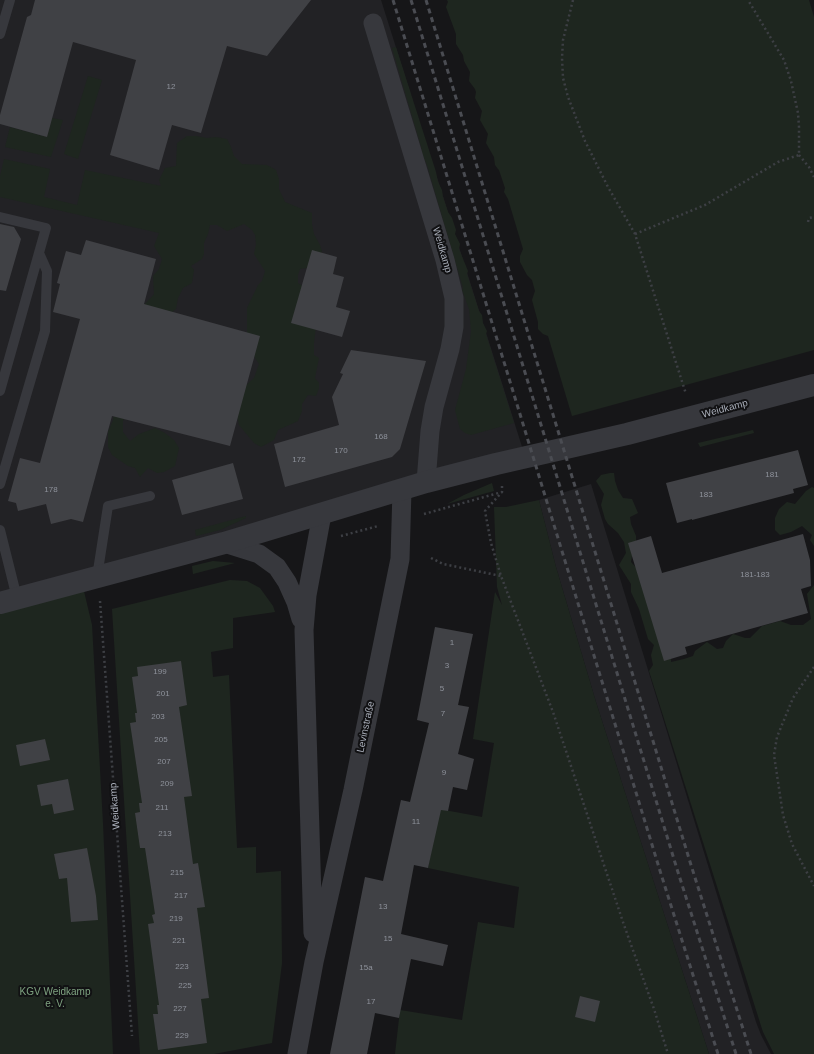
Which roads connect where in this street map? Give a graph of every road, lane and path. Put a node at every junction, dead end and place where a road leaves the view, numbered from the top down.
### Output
1 (10, 0) edge
2 (573, 0) edge
3 (748, 0) edge
4 (373, 23) dead end
5 (0, 34) edge
6 (798, 155) junction
7 (814, 177) edge
8 (0, 217) edge
9 (814, 217) edge
10 (808, 222) dead end
11 (635, 234) junction
12 (38, 254) junction
13 (814, 385) edge
14 (0, 391) edge
15 (694, 417) junction
16 (426, 482) junction
17 (0, 484) edge
18 (402, 490) junction
19 (502, 492) dead end
20 (150, 496) dead end
21 (484, 511) dead end
22 (322, 514) junction
23 (402, 520) junction
24 (0, 530) edge
25 (224, 543) junction
26 (317, 543) junction
27 (431, 558) dead end
28 (502, 576) junction
29 (97, 577) junction
30 (9, 600) edge
31 (304, 630) junction
32 (814, 667) edge
33 (814, 886) edge
34 (314, 962) junction
35 (132, 1036) dead end
36 (297, 1054) edge
37 (668, 1054) edge

1 - 5 lane
2 - 11 path
3 - 6 path
4 - 16 street, Weidkamp
6 - 7 path
6 - 11 path
8 - 12 lane
9 - 10 path
11 - 15 path
12 - 14 lane
12 - 17 lane
13 - 15 street, Weidkamp
15 - 16 street, Weidkamp
16 - 18 street, Weidkamp
18 - 22 street, Weidkamp
18 - 23 street, Levinstraße
19 - 23 path
20 - 29 lane
21 - 28 path
22 - 25 street, Weidkamp
22 - 26 street, Levinstraße
23 - 26 path
23 - 34 street, Levinstraße
24 - 30 lane
25 - 29 street, Weidkamp
25 - 31 street, Levinstraße
26 - 31 street, Levinstraße
27 - 28 path
28 - 37 path
29 - 30 street, Weidkamp
29 - 35 path, Weidkamp
31 - 34 street, Levinstraße
32 - 33 path
34 - 36 street, Levinstraße

